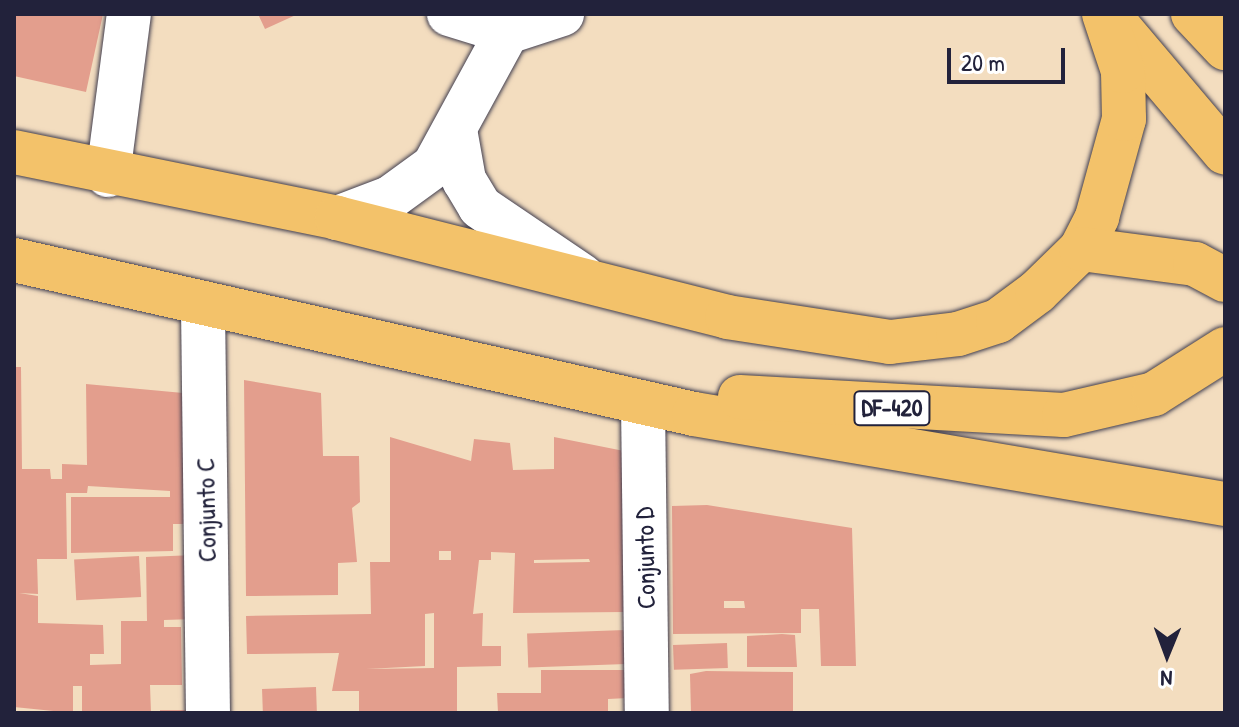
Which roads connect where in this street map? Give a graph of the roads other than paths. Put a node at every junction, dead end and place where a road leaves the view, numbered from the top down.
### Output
1 (129, 14) edge
2 (451, 14) edge
3 (562, 14) edge
4 (1106, 14) edge
5 (1193, 14) edge
6 (507, 32) junction
7 (1225, 48) edge
8 (456, 135) junction
9 (14, 152) edge
10 (1225, 153) edge
11 (108, 175) junction
12 (337, 218) junction
13 (1081, 249) junction
14 (14, 260) edge
15 (582, 276) junction
16 (1225, 280) edge
17 (203, 306) junction
18 (1211, 360) edge
19 (581, 383) junction
20 (643, 403) junction
21 (1225, 504) edge
22 (208, 713) edge
23 (647, 713) edge

1 - 11 street
2 - 6 street
3 - 6 street
4 - 10 main road
4 - 13 main road
5 - 7 main road
6 - 8 street
8 - 12 street
8 - 15 street
9 - 11 main road
11 - 12 main road
12 - 15 main road
13 - 15 main road
13 - 16 main road
14 - 17 main road, DF-420
17 - 19 main road, DF-420
17 - 22 street, Conjunto C
18 - 19 main road, DF-420
19 - 20 main road, DF-420
20 - 21 main road
20 - 23 street, Conjunto D

